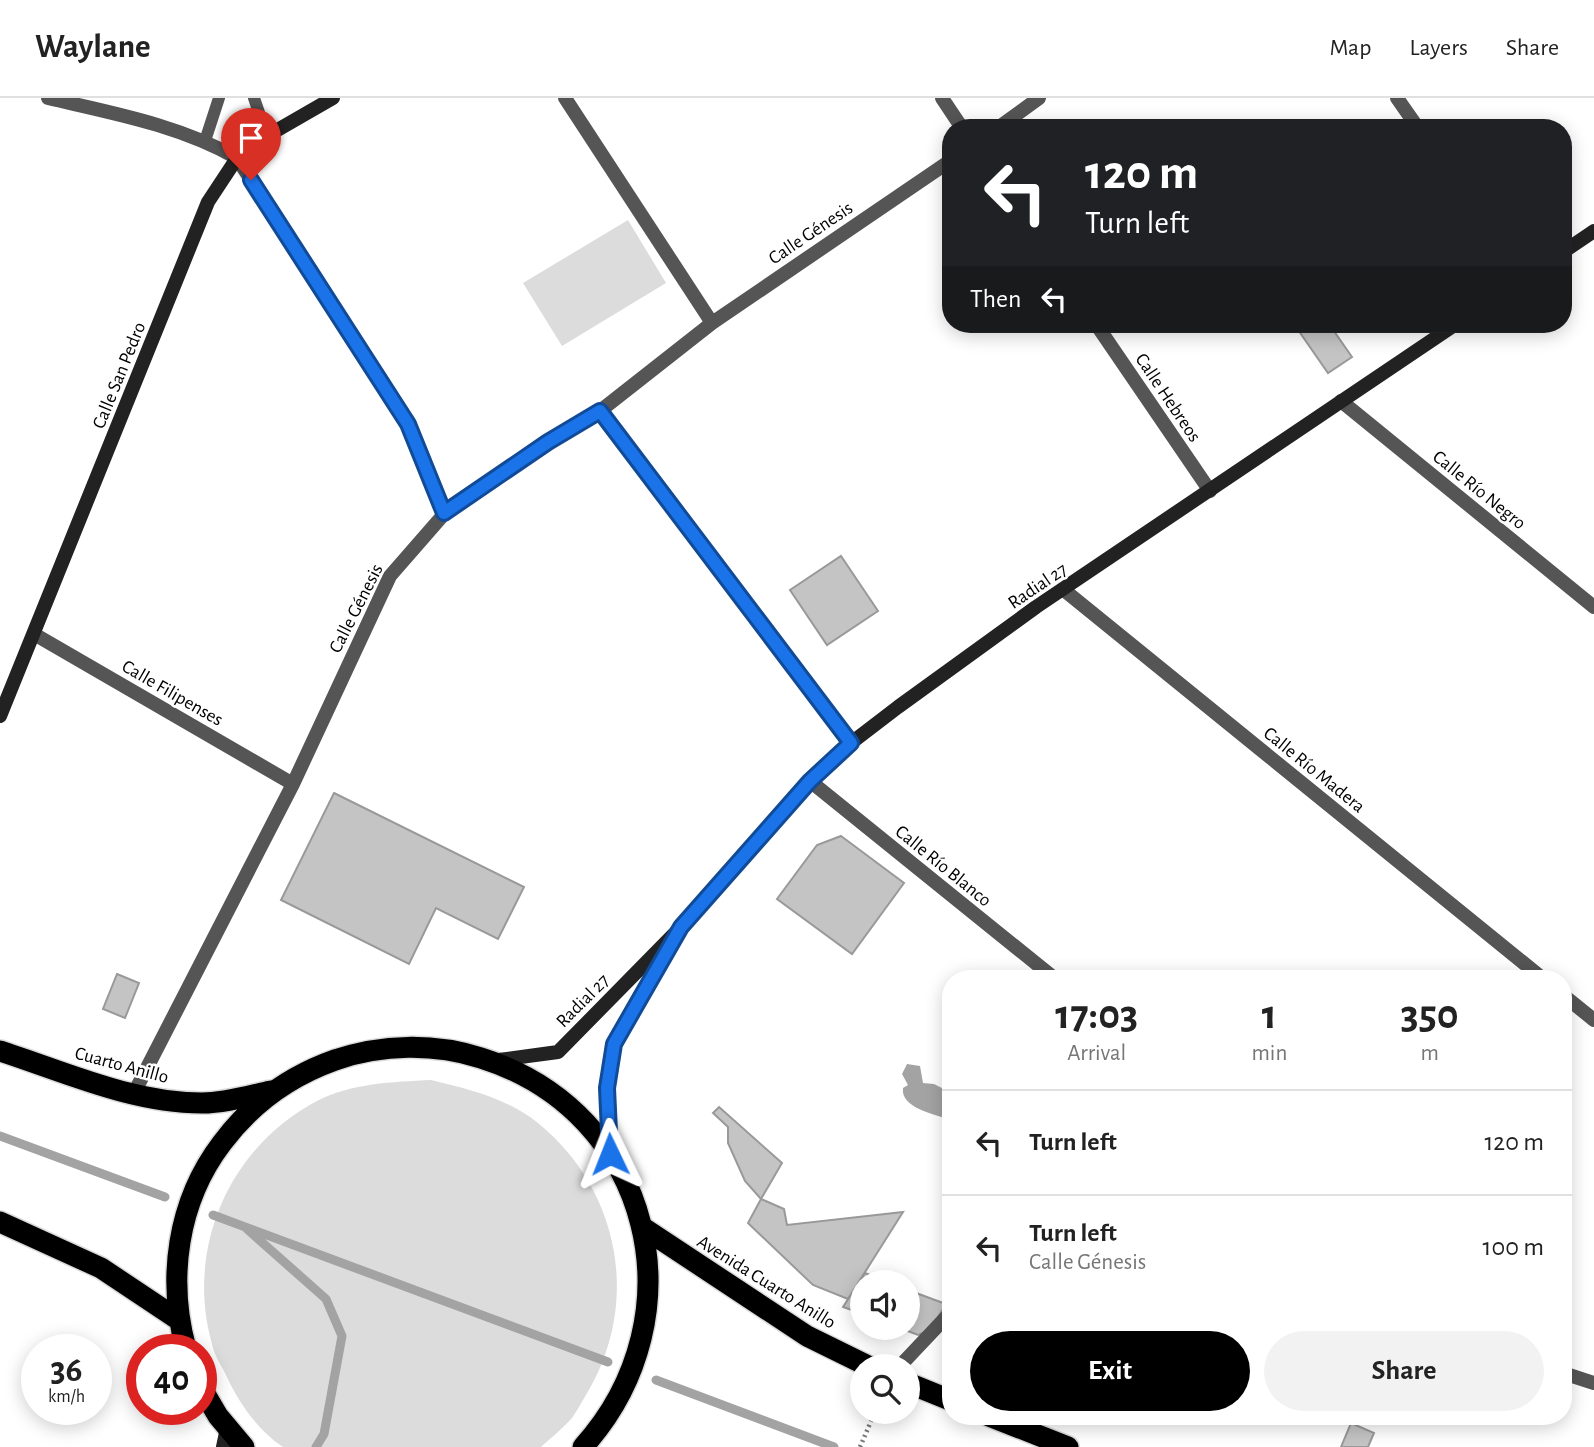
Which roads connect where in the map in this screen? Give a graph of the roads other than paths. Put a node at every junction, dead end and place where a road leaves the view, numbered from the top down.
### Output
1 (48, 98) edge
2 (219, 98) edge
3 (254, 98) edge
4 (333, 98) edge
5 (565, 98) edge
6 (942, 98) edge
7 (1039, 98) edge
8 (1396, 98) edge
9 (79, 102) edge
10 (956, 119) edge
11 (1010, 119) edge
12 (1411, 119) edge
13 (267, 136) junction
14 (205, 141) junction
15 (237, 158) junction
16 (942, 166) edge
17 (1594, 231) edge
18 (1572, 246) edge
19 (712, 323) junction
20 (1102, 333) edge
21 (1443, 333) edge
22 (1341, 401) junction
23 (600, 411) junction
24 (1210, 491) junction
25 (444, 513) junction
26 (1064, 590) junction
27 (1594, 607) edge
28 (34, 634) junction
29 (0, 716) edge
30 (851, 743) junction
31 (810, 781) junction
32 (293, 785) junction
33 (681, 927) junction
34 (1044, 970) edge
35 (1532, 970) edge
36 (1572, 1002) edge
37 (1594, 1020) edge
38 (0, 1051) edge
39 (491, 1061) junction
40 (276, 1090) junction
41 (133, 1095) junction
42 (610, 1154) junction
43 (0, 1222) edge
44 (642, 1227) junction
45 (179, 1320) junction
46 (942, 1321) edge
47 (182, 1334) edge
48 (911, 1354) edge
49 (850, 1357) edge
50 (1572, 1376) edge
51 (1594, 1383) edge
52 (920, 1388) edge
53 (942, 1397) edge
54 (217, 1421) edge
55 (1012, 1425) edge
56 (225, 1438) edge
57 (244, 1447) edge
58 (583, 1447) edge
59 (1068, 1447) edge

1 - 9 street
2 - 14 lane
3 - 13 lane
4 - 13 street, Calle San Pedro
5 - 19 street
6 - 10 street
7 - 11 street
8 - 12 street
9 - 14 street
13 - 15 street, Calle San Pedro
14 - 15 street
15 - 25 street
15 - 28 street, Calle San Pedro
16 - 19 street, Calle Génesis
17 - 18 street
19 - 23 street, Calle Génesis
20 - 24 street, Calle Hebreos
21 - 22 street, Radial 27
22 - 24 street, Radial 27
22 - 27 street, Calle Río Negro
23 - 25 street, Calle Génesis
23 - 30 street
24 - 26 street, Radial 27
25 - 32 street, Calle Génesis
26 - 30 street, Radial 27
26 - 35 street, Calle Río Madera
28 - 29 street, Calle San Pedro
28 - 32 street, Calle Filipenses
30 - 31 street, Radial 27
31 - 33 street, Radial 27
31 - 34 street, Calle Río Blanco
32 - 41 street, Calle Génesis
33 - 39 street, Radial 27
33 - 42 street, Radial 27
36 - 37 street
38 - 41 highway, Cuarto Anillo
39 - 40 highway
39 - 42 highway
40 - 41 highway, Cuarto Anillo
40 - 45 highway
42 - 44 highway
43 - 45 highway
44 - 49 highway, Avenida Cuarto Anillo
44 - 58 highway
45 - 47 highway
46 - 48 street
50 - 51 street
52 - 53 highway
54 - 56 highway
55 - 59 highway
56 - 57 highway

